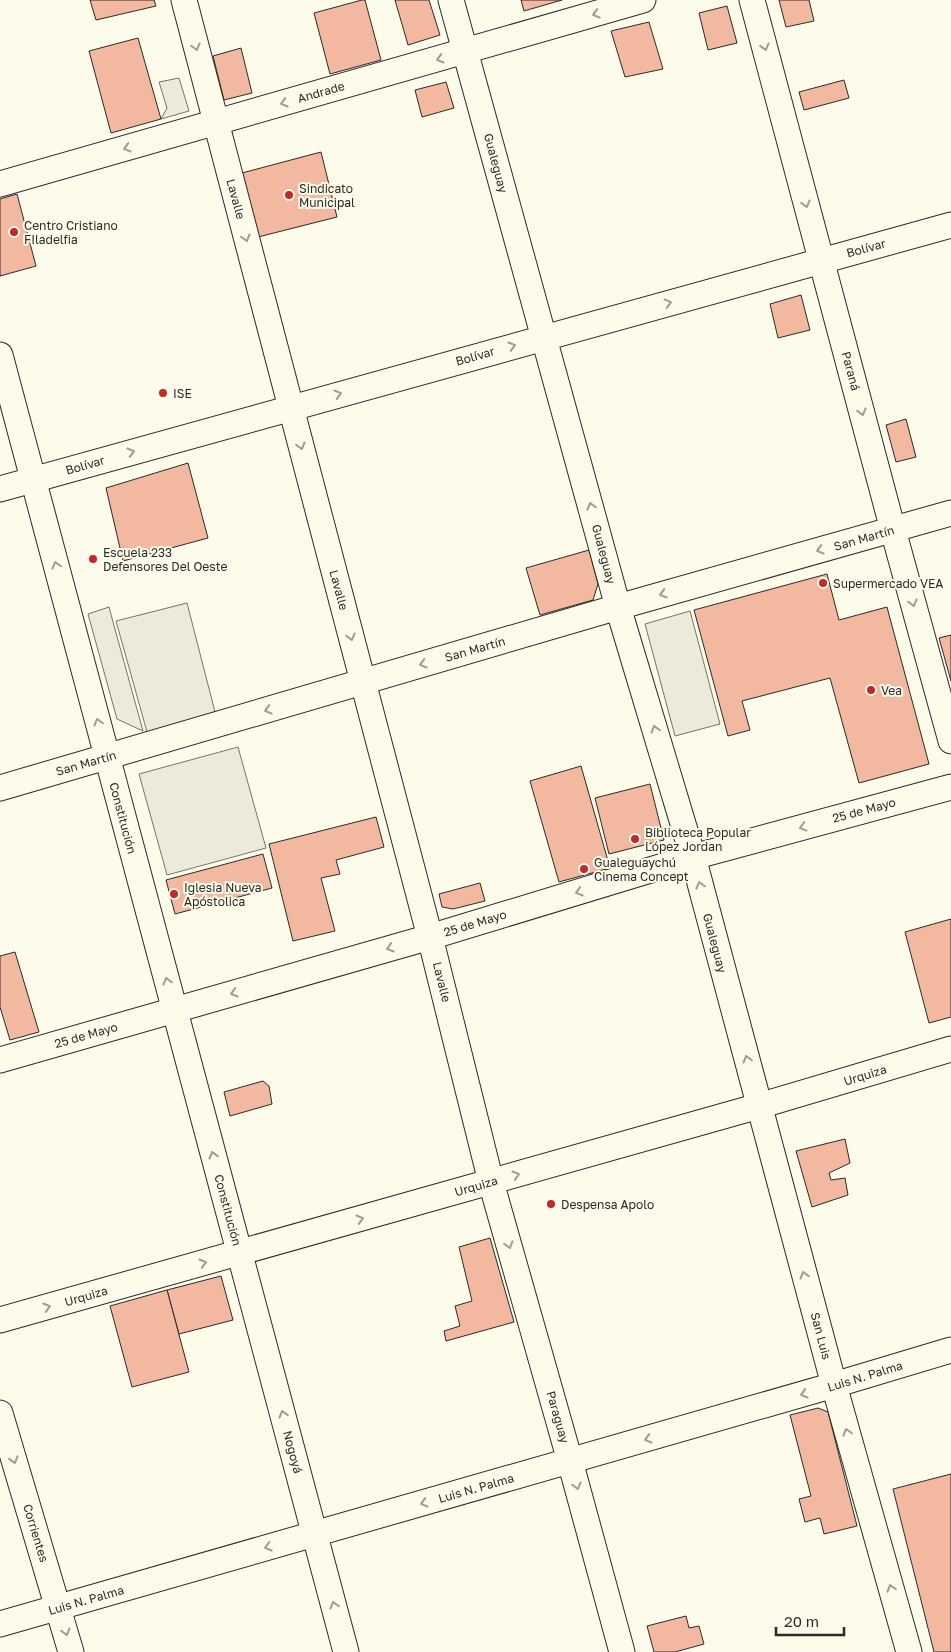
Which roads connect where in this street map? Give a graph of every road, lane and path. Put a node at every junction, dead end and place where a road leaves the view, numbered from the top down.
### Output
1 (184, 0) edge
2 (451, 0) edge
3 (643, 0) edge
4 (752, 0) edge
5 (466, 51) junction
6 (216, 122) junction
7 (0, 184) edge
8 (951, 225) edge
9 (821, 260) junction
10 (544, 337) junction
11 (0, 355) edge
12 (291, 408) junction
13 (33, 480) junction
14 (0, 489) edge
15 (951, 513) edge
16 (893, 530) junction
17 (618, 607) junction
18 (363, 682) junction
19 (951, 741) edge
20 (107, 757) junction
21 (951, 786) edge
22 (0, 788) edge
23 (692, 857) junction
24 (430, 937) junction
25 (175, 1010) junction
26 (951, 1049) edge
27 (0, 1060) edge
28 (759, 1106) junction
29 (491, 1182) junction
30 (239, 1252) junction
31 (0, 1320) edge
32 (951, 1350) edge
33 (834, 1386) junction
34 (0, 1413) edge
35 (570, 1461) junction
36 (315, 1534) junction
37 (59, 1608) junction
38 (0, 1624) edge
39 (71, 1652) edge
40 (346, 1652) edge
41 (622, 1652) edge
42 (909, 1652) edge

1 -> 6 street, Lavalle
2 - 5 street, Gualeguay
3 -> 5 street, Andrade
4 -> 9 street, Paraná
5 -> 6 street, Andrade
5 - 10 street, Gualeguay
6 -> 7 street, Andrade
6 -> 12 street, Lavalle
8 - 9 street, Bolívar
10 -> 9 street, Bolívar
9 -> 16 street, Paraná
12 -> 10 street, Bolívar
17 -> 10 street, Gualeguay
11 - 13 street, Constitución
13 -> 12 street, Bolívar
12 -> 18 street, Lavalle
13 - 14 street, Bolívar
20 -> 13 street, Constitución
15 - 16 street, San Martín
16 -> 17 street, San Martín
16 -> 19 street, Paraná
17 -> 18 street, San Martín
23 -> 17 street, Gualeguay
18 -> 20 street, San Martín
18 - 24 street, Lavalle
20 - 22 street, San Martín
25 -> 20 street, Constitución
21 -> 23 street, 25 de Mayo
23 -> 24 street, 25 de Mayo
28 -> 23 street, Gualeguay
24 -> 25 street, 25 de Mayo
24 - 29 street, Lavalle
25 - 27 street, 25 de Mayo
30 -> 25 street, Constitución
26 - 28 street, Urquiza
29 -> 28 street, Urquiza
33 -> 28 street, San Luis
30 -> 29 street, Urquiza
29 -> 35 street, Paraguay
31 -> 30 street, Urquiza
36 -> 30 street, Nogoyá
32 - 33 street, Luis N. Palma
33 -> 35 street, Luis N. Palma
42 -> 33 street, San Luis
34 -> 37 street, Corrientes
35 -> 36 street, Luis N. Palma
35 -> 41 street, Paraguay
36 -> 37 street, Luis N. Palma
40 -> 36 street, Nogoyá
37 - 38 street, Luis N. Palma
37 -> 39 street, Corrientes

